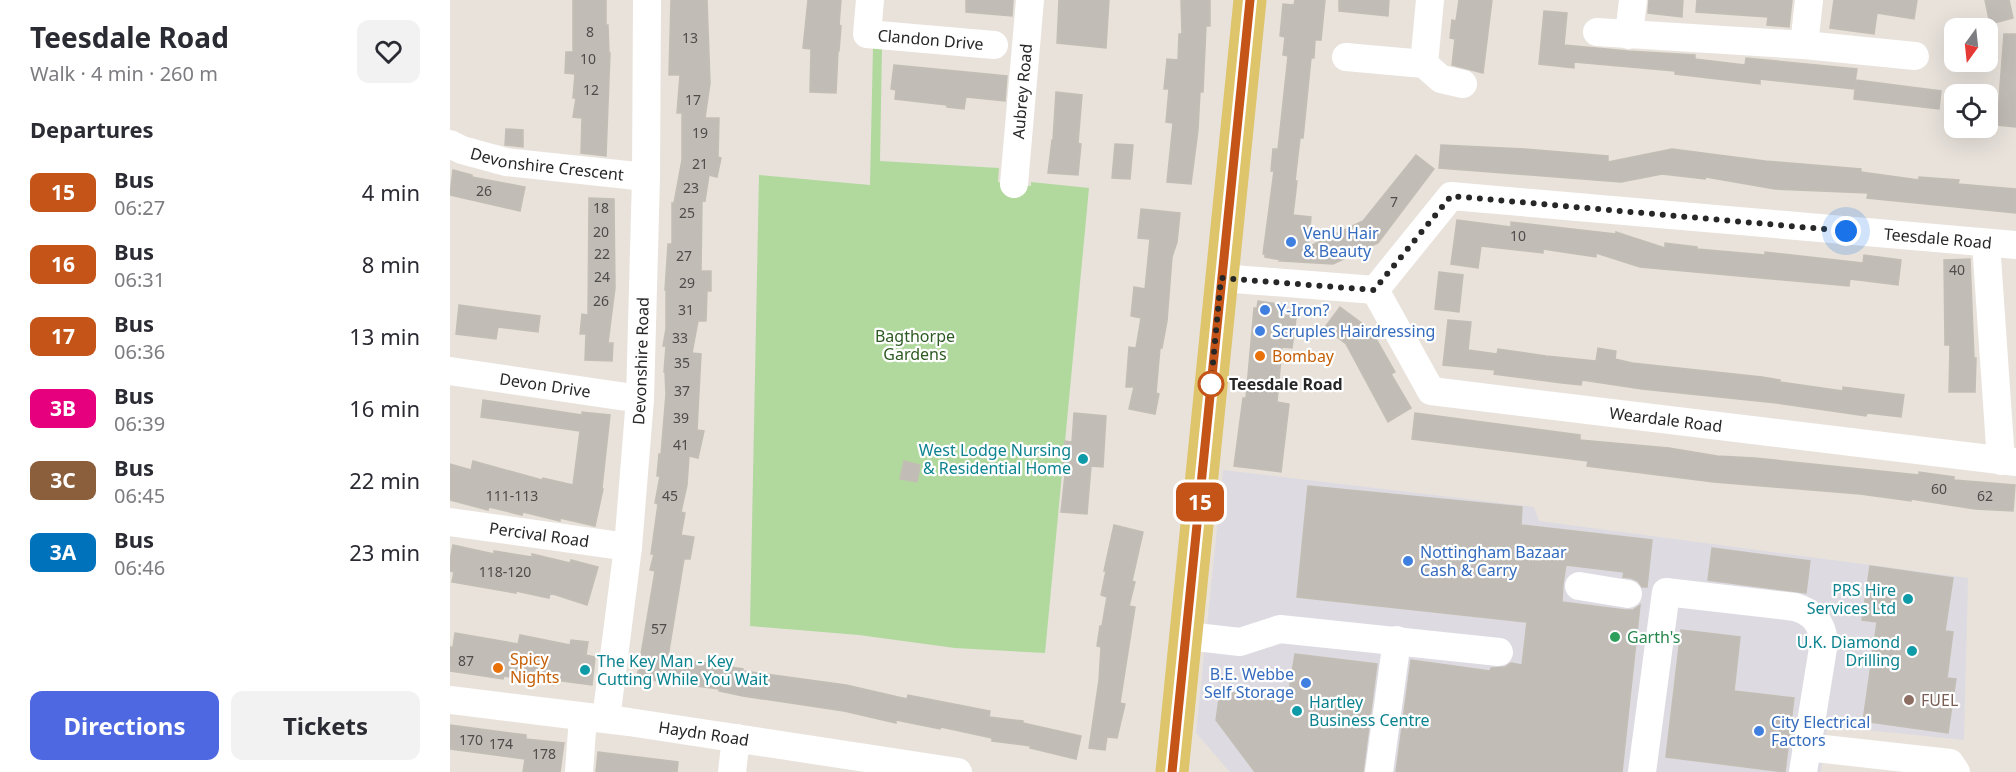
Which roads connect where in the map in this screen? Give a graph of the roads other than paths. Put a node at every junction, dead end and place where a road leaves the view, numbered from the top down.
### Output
1 (648, 0) edge
2 (870, 0) edge
3 (1030, 0) edge
4 (1250, 0) edge
5 (1430, 0) edge
6 (1633, 0) edge
7 (1809, 0) edge
8 (1597, 32) dead end
9 (1629, 35) junction
10 (1792, 44) junction
11 (994, 45) dead end
12 (1915, 56) dead end
13 (1346, 57) dead end
14 (1424, 64) junction
15 (1462, 84) dead end
16 (450, 144) edge
17 (646, 177) junction
18 (1014, 184) dead end
19 (1986, 243) junction
20 (2016, 244) edge
21 (1221, 278) junction
22 (1374, 290) junction
23 (450, 371) edge
24 (640, 399) junction
25 (2008, 462) edge
26 (450, 522) edge
27 (628, 547) junction
28 (1579, 586) dead end
29 (1666, 592) junction
30 (1187, 636) junction
31 (1397, 640) junction
32 (1499, 652) dead end
33 (450, 700) edge
34 (595, 718) junction
35 (736, 738) junction
36 (1805, 760) edge
37 (906, 768) edge
38 (579, 772) edge
39 (732, 772) edge
40 (958, 772) edge
41 (1172, 772) edge
42 (1379, 772) edge
43 (1642, 772) edge
44 (1956, 772) edge

1 - 17 street, Devonshire Road
2 - 11 street, Clandon Drive
3 - 18 street, Aubrey Road
4 - 21 main road
5 - 14 street
6 - 9 street
7 - 10 street
8 - 9 street
9 - 10 street
10 - 12 street
13 - 14 street
14 - 15 street
16 - 17 street, Devonshire Crescent
17 - 24 street, Devonshire Road
19 - 20 street, Teesdale Road
19 - 22 street, Teesdale Road
19 - 25 street
21 - 22 street
21 - 30 main road
22 - 25 street, Weardale Road
23 - 24 street, Devon Drive
24 - 27 street, Devonshire Road
26 - 27 street, Percival Road
27 - 34 street, Devonshire Road
28 - 29 street
29 - 36 street
29 - 43 street
30 - 31 street
30 - 41 main road
31 - 32 street
31 - 42 street
33 - 34 street, Haydn Road
34 - 35 street, Haydn Road
34 - 38 street, Devonshire Road
35 - 37 street, Haydn Road
35 - 39 street
36 - 44 street
37 - 40 street, Haydn Road

